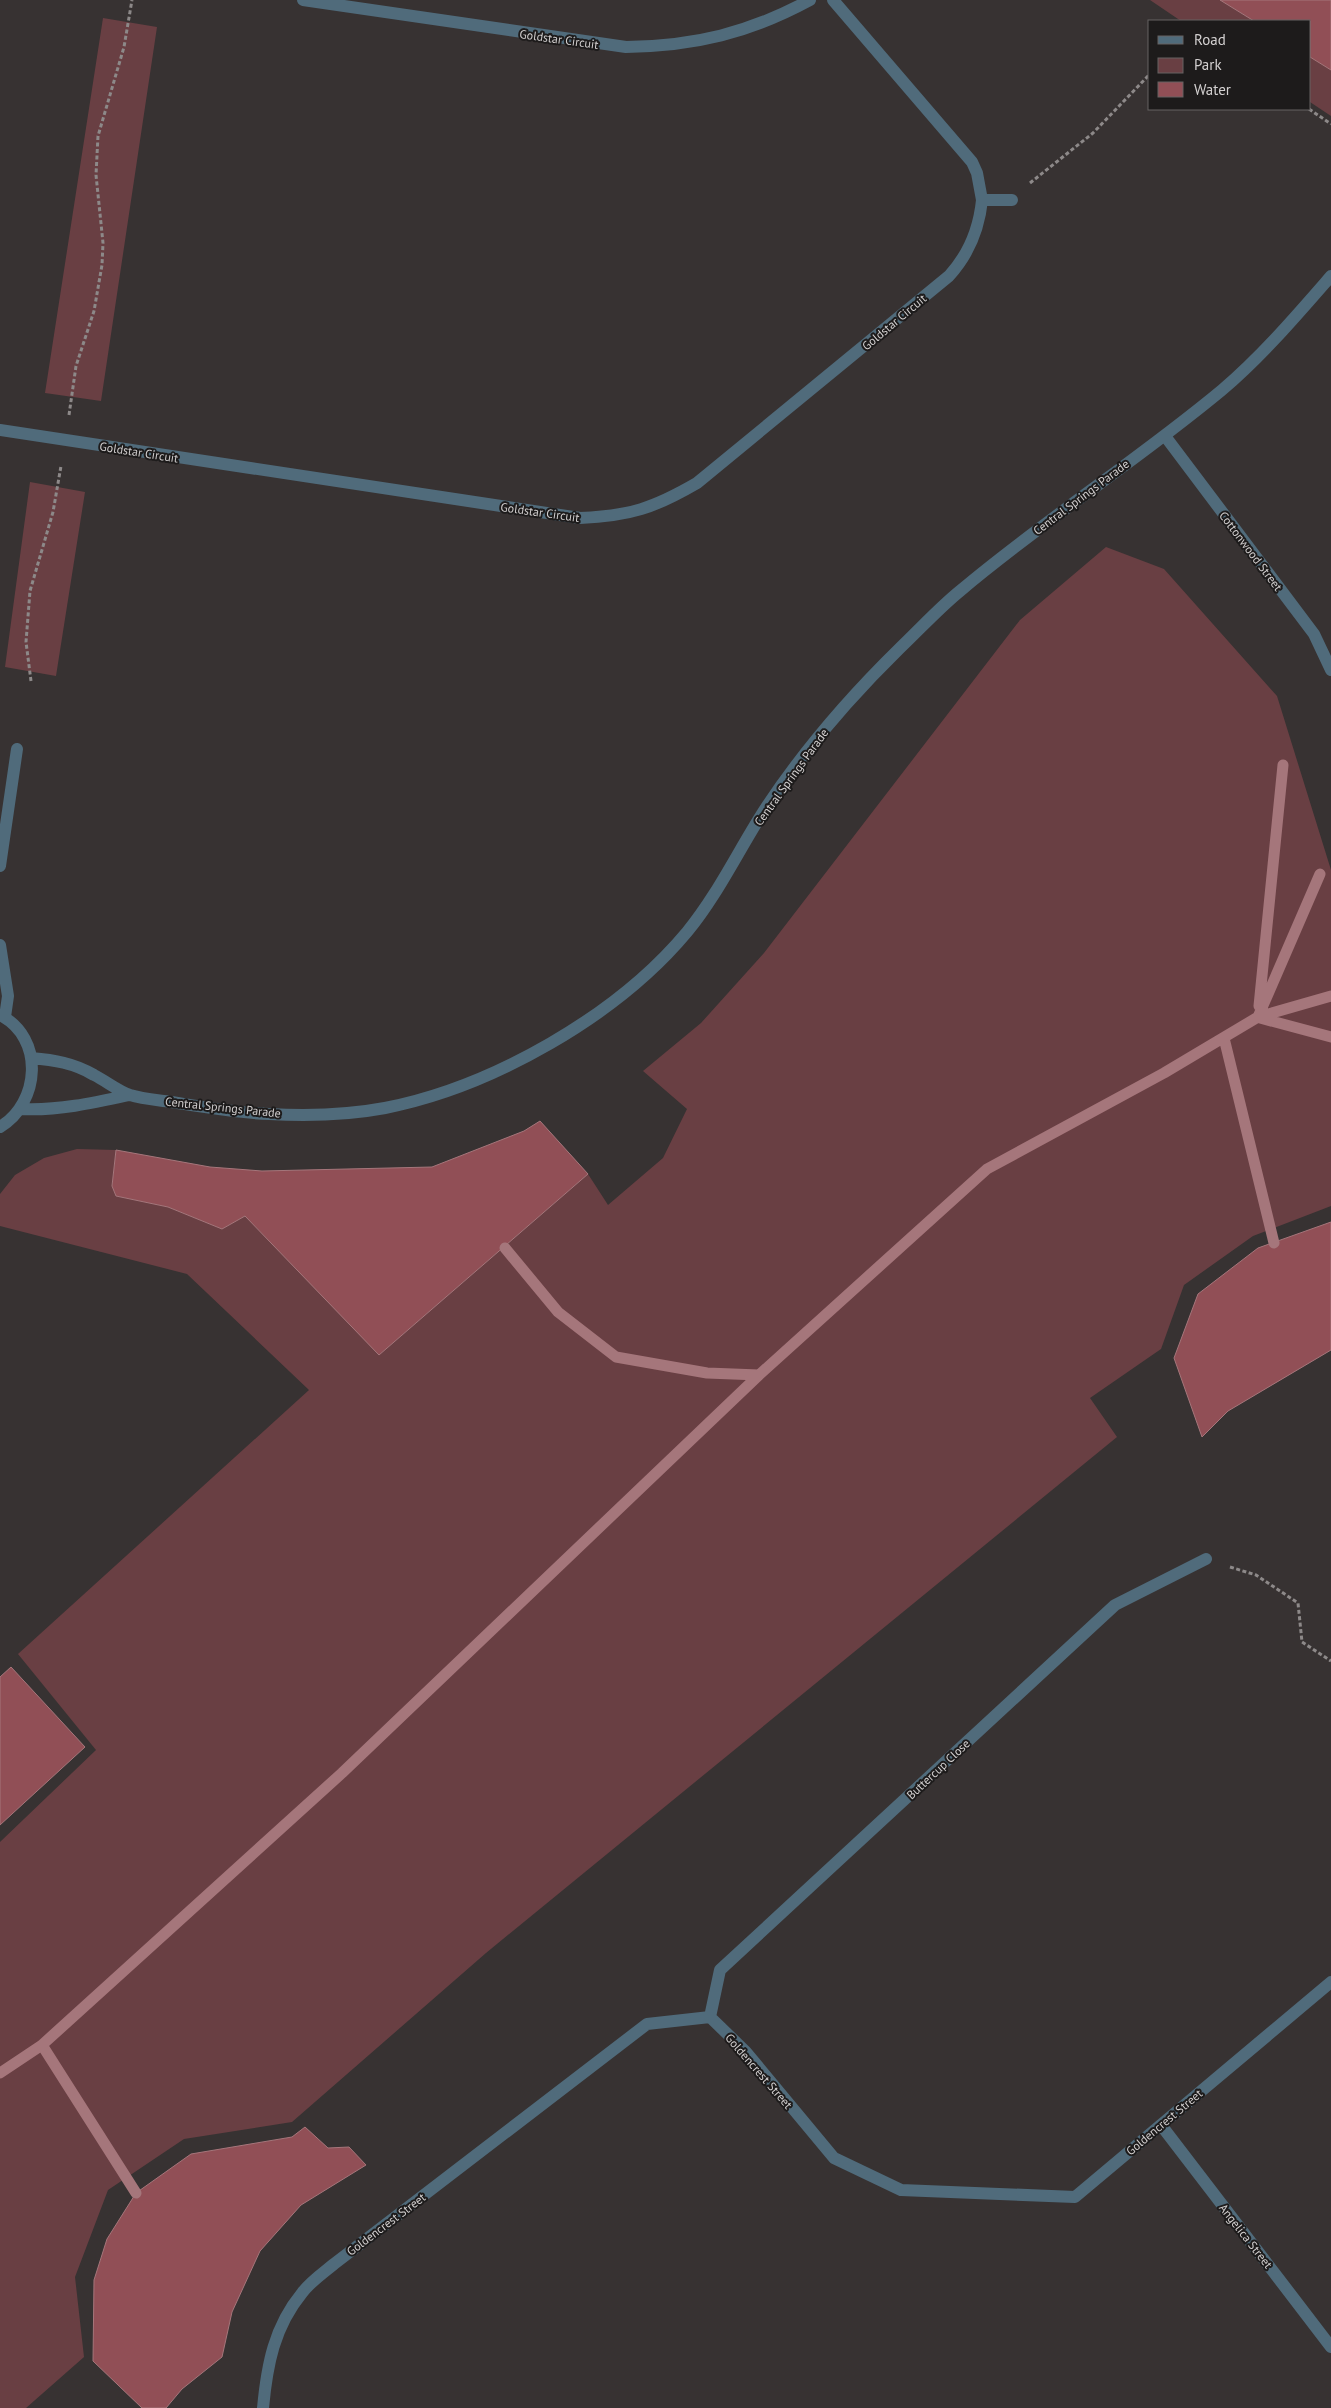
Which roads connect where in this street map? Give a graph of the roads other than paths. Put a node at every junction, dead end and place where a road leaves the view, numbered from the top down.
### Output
1 (302, 0) edge
2 (810, 0) edge
3 (833, 0) edge
4 (982, 200) junction
5 (1012, 200) road end
6 (1331, 276) edge
7 (0, 430) edge
8 (1165, 436) junction
9 (1331, 670) edge
10 (17, 749) dead end
11 (0, 866) edge
12 (0, 945) edge
13 (3, 1016) edge
14 (31, 1058) junction
15 (129, 1095) junction
16 (20, 1109) junction
17 (0, 1127) edge
18 (1206, 1559) road end
19 (1331, 1982) edge
20 (710, 2017) junction
21 (1161, 2126) junction
22 (1331, 2347) edge
23 (264, 2408) edge

1 - 2 street, Goldstar Circuit
3 - 4 street, Goldstar Circuit
4 - 5 street
4 - 7 street, Goldstar Circuit
6 - 8 street, Central Springs Parade
8 - 9 street, Cottonwood Street
8 - 15 street, Central Springs Parade
10 - 11 street
12 - 13 street
13 - 14 street
14 - 15 street, Central Springs Parade
14 - 16 street
15 - 16 street, Central Springs Parade
16 - 17 street
18 - 20 street, Buttercup Close
19 - 21 street, Goldencrest Street
20 - 21 street, Goldencrest Street
20 - 23 street, Goldencrest Street
21 - 22 street, Angelica Street

